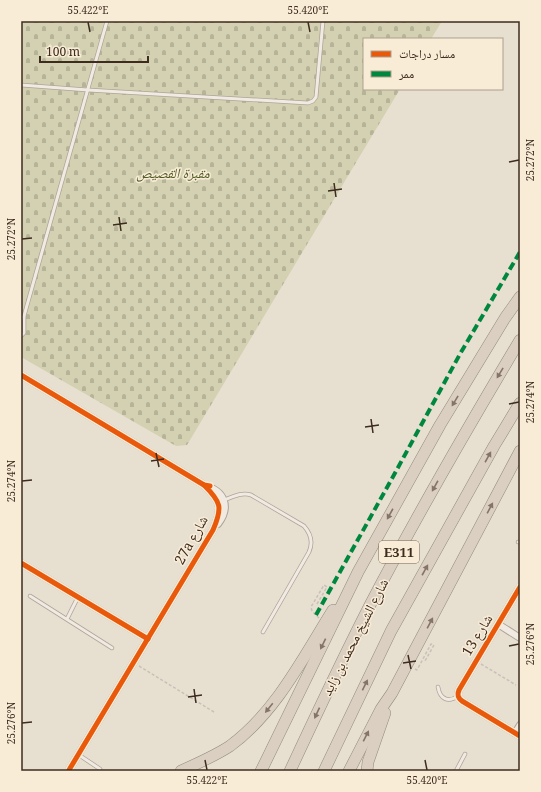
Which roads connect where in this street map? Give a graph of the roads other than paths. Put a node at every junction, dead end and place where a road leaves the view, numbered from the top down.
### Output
1 (107, 21) edge
2 (323, 21) edge
3 (21, 85) edge
4 (88, 90) junction
5 (520, 287) edge
6 (520, 297) edge
7 (22, 318) edge
8 (505, 318) junction
9 (21, 336) edge
10 (520, 340) edge
11 (21, 375) edge
12 (520, 403) edge
13 (520, 451) edge
14 (204, 485) junction
15 (224, 500) junction
16 (212, 530) junction
17 (21, 563) edge
18 (358, 572) junction
19 (520, 587) edge
20 (30, 596) dead end
21 (78, 597) junction
22 (67, 619) junction
23 (498, 624) junction
24 (263, 632) dead end
25 (520, 638) edge
26 (148, 639) junction
27 (112, 648) dead end
28 (438, 687) dead end
29 (392, 693) junction
30 (458, 696) junction
31 (520, 725) edge
32 (518, 734) edge
33 (79, 754) junction
34 (465, 754) dead end
35 (100, 769) dead end
36 (69, 770) edge
37 (181, 771) edge
38 (261, 771) edge
39 (290, 771) edge
40 (324, 771) edge
41 (349, 771) edge
42 (367, 771) edge
43 (456, 771) edge

1 - 4 lane
2 - 4 lane
3 - 4 lane
4 - 7 lane
5 - 8 highway
6 - 8 highway
7 - 9 lane
8 -> 18 highway
10 -> 39 highway, شارع الشيخ محمد بن زايد / E311
11 - 14 street, 27a شارع
40 -> 12 highway, E311
29 -> 13 highway
14 - 15 street, 27a شارع
14 - 16 street, 27a شارع
15 - 16 street, 27a شارع
15 - 24 lane
16 - 26 street, 27a شارع
17 - 21 street
18 -> 37 highway
18 -> 38 highway
19 - 23 street, شارع 13
20 - 22 lane
21 - 22 lane
21 - 26 street
22 - 27 lane
23 - 25 street
23 - 30 street, شارع 13
26 - 33 street, 27a شارع
28 - 30 lane
41 -> 29 highway
29 - 42 highway
30 - 32 street
31 - 32 street
33 - 35 lane
33 - 36 street, 27a شارع
34 - 43 lane

